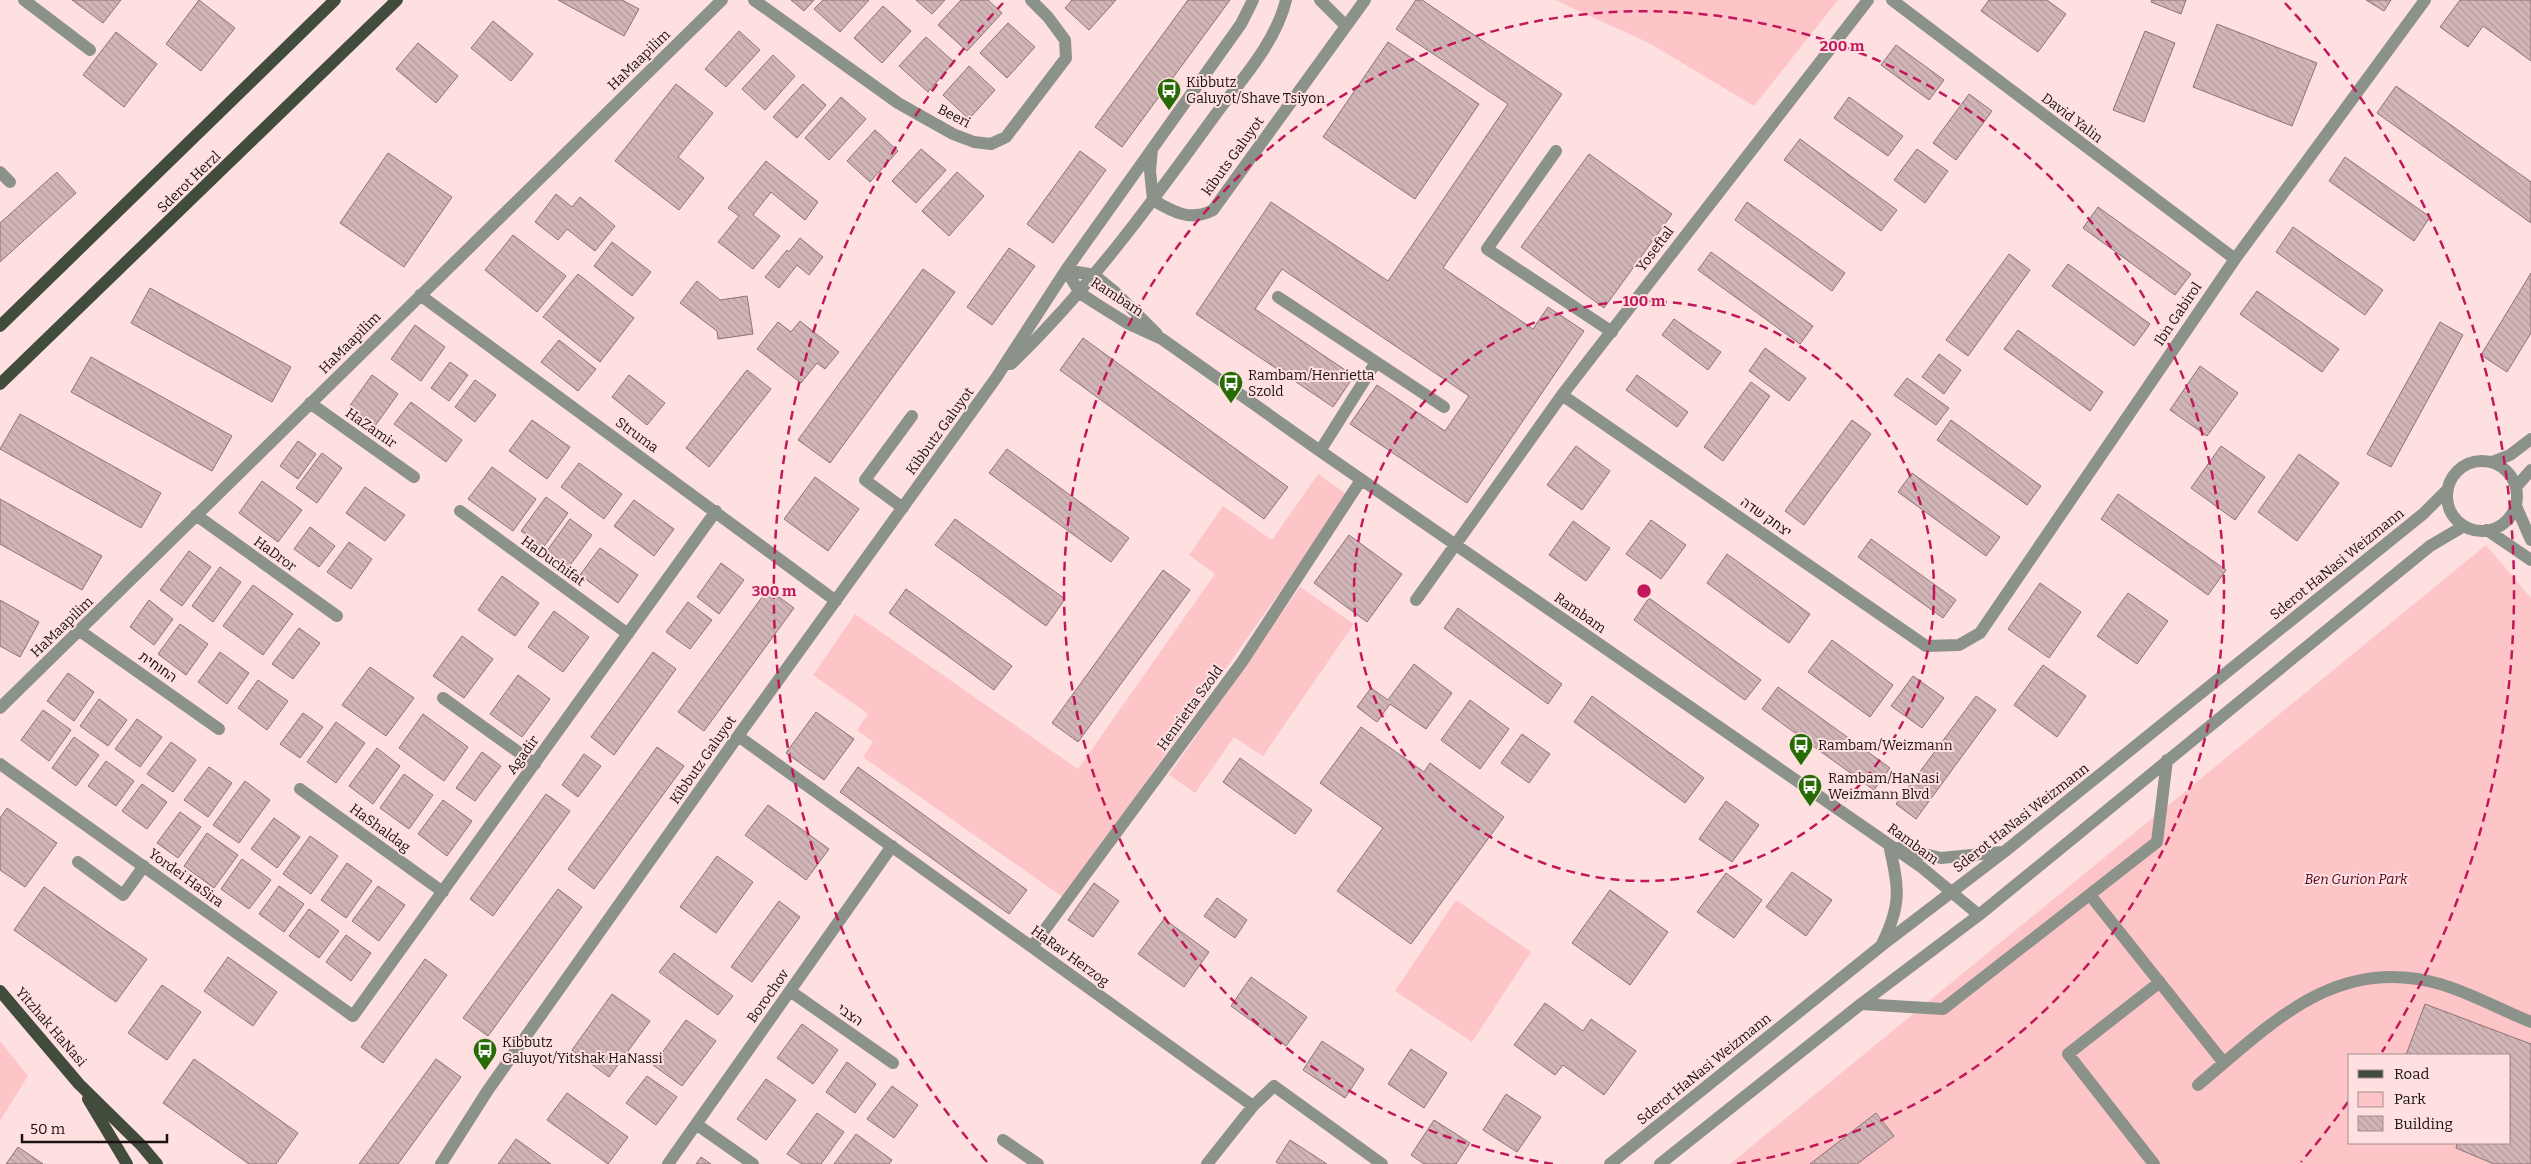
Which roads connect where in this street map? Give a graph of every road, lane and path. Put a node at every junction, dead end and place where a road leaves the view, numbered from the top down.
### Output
1 (24, 0) edge
2 (335, 0) edge
3 (397, 0) edge
4 (722, 0) edge
5 (754, 0) edge
6 (1031, 0) edge
7 (1253, 0) edge
8 (1286, 0) edge
9 (1320, 0) edge
10 (1365, 0) edge
11 (1868, 0) edge
12 (1892, 0) edge
13 (2425, 0) edge
14 (1345, 25) junction
15 (90, 50) dead end
16 (1152, 148) junction
17 (1556, 151) dead end
18 (0, 172) edge
19 (10, 182) dead end
20 (1153, 200) junction
21 (2235, 259) junction
22 (1066, 270) junction
23 (1094, 275) junction
24 (1080, 293) junction
25 (420, 296) junction
26 (1278, 297) dead end
27 (0, 326) edge
28 (1612, 332) junction
29 (1162, 340) junction
30 (1376, 362) junction
31 (996, 378) junction
32 (0, 384) edge
33 (1562, 395) junction
34 (310, 403) junction
35 (1444, 407) dead end
36 (912, 416) dead end
37 (2531, 439) edge
38 (1320, 452) junction
39 (2492, 462) junction
40 (2531, 470) edge
41 (414, 477) dead end
42 (1361, 480) junction
43 (2516, 487) junction
44 (2447, 490) junction
45 (2516, 506) junction
46 (903, 508) junction
47 (460, 511) dead end
48 (716, 511) junction
49 (196, 515) junction
50 (2464, 526) junction
51 (2487, 530) junction
52 (2531, 540) edge
53 (1454, 544) junction
54 (2531, 560) edge
55 (1416, 600) dead end
56 (836, 601) junction
57 (337, 616) dead end
58 (80, 631) junction
59 (628, 634) junction
60 (1959, 645) joint
61 (443, 698) dead end
62 (0, 708) edge
63 (218, 728) dead end
64 (738, 736) junction
65 (2167, 760) junction
66 (0, 764) edge
67 (535, 764) junction
68 (300, 789) dead end
69 (1889, 845) junction
70 (892, 846) junction
71 (2004, 852) junction
72 (78, 862) dead end
73 (144, 866) junction
74 (443, 892) junction
75 (1952, 892) junction
76 (2090, 895) junction
77 (1979, 915) junction
78 (1881, 946) junction
79 (1032, 947) junction
80 (2160, 982) junction
81 (0, 991) edge
82 (790, 991) junction
83 (1861, 1004) junction
84 (353, 1016) joint
85 (2531, 1022) edge
86 (893, 1063) dead end
87 (2224, 1063) junction
88 (80, 1084) junction
89 (2198, 1084) dead end
90 (1253, 1106) junction
91 (696, 1124) junction
92 (1003, 1140) dead end
93 (127, 1164) edge
94 (156, 1164) edge
95 (441, 1164) edge
96 (668, 1164) edge
97 (753, 1164) edge
98 (1038, 1164) edge
99 (1207, 1164) edge
100 (1382, 1164) edge
101 (1610, 1164) edge
102 (1660, 1164) edge
103 (2154, 1164) edge

1 - 15 street
2 - 27 main road, Sderot Herzl
3 - 32 main road, Sderot Herzl
4 - 25 street, HaMaapilim
5 - 6 street, Beeri
7 - 16 street, Kibbutz Galuyot
8 - 20 street, Kibbutz Galuyot
9 - 14 street
10 - 14 street, kibuts Galuyot
11 - 28 street, Yoseftal
12 - 21 street, David Yalin
13 - 21 street, Ibn Gabirol
14 - 20 street, kibuts Galuyot
16 - 20 street
16 - 22 street, Kibbutz Galuyot
17 - 28 street
18 - 19 street
20 - 23 street, Kibbutz Galuyot
21 - 60 street, Ibn Gabirol
22 - 23 street, Rambam
22 - 24 street, Rambam
22 - 31 street, Kibbutz Galuyot
23 - 24 street, Kibbutz Galuyot
23 - 29 street, Rambam
24 - 29 street, Rambam
24 - 31 street, Kibbutz Galuyot
25 - 34 street, HaMaapilim
25 - 48 street, Struma
26 - 30 street
28 - 33 street, Yoseftal
29 - 38 street, Rambam
30 - 35 street
30 - 38 street
31 - 46 street, Kibbutz Galuyot
33 - 53 street, Yoseftal
33 - 60 street, יצחק שדה
34 - 41 street, HaZamir
34 - 49 street, HaMaapilim
36 - 46 street
37 - 39 street
38 - 42 street, Rambam
39 - 43 street
39 - 44 street
40 - 43 street
42 - 53 street, Rambam
42 - 79 street, Henrietta Szold
43 - 45 street
44 - 50 street
44 - 71 street, Sderot HaNasi Weizmann
45 - 51 street
45 - 52 street
46 - 56 street, Kibbutz Galuyot
47 - 59 street, HaDuchifat
48 - 56 street, Struma
48 - 59 street, Agadir
49 - 57 street, HaDror
49 - 58 street, HaMaapilim
50 - 51 street
50 - 65 street
51 - 54 street
53 - 55 street, Yoseftal
53 - 69 street, Rambam
56 - 64 street, Kibbutz Galuyot
58 - 62 street, HaMaapilim
58 - 63 street, החוחית
59 - 67 street, Agadir
61 - 67 street
64 - 70 street, HaRav Herzog
64 - 95 street, Kibbutz Galuyot
65 - 76 street
65 - 77 street
66 - 73 street, Yordei HaSira
67 - 74 street, Agadir
68 - 74 street, HaShaldag
69 - 71 street
69 - 75 street, Rambam
69 - 78 street
70 - 79 street, HaRav Herzog
70 - 82 street, Borochov
71 - 75 street, Sderot HaNasi Weizmann
72 - 73 street
73 - 84 street, Yordei HaSira
74 - 84 street, Agadir
75 - 77 street, Rambam
75 - 78 street, Sderot HaNasi Weizmann
76 - 80 street
76 - 83 street
77 - 83 street
78 - 101 street, Sderot HaNasi Weizmann
79 - 90 street, HaRav Herzog
80 - 87 street
80 - 103 street
81 - 88 main road, Yitzhak HaNasi
82 - 86 street, הצבי
82 - 91 street, Borochov
83 - 102 street
85 - 87 street
87 - 89 street
88 - 93 main road, Yitzhak HaNasi
88 - 94 main road, Yitzhak HaNasi
90 - 99 street
90 - 100 street
91 - 96 street, Borochov
91 - 97 street
92 - 98 street

